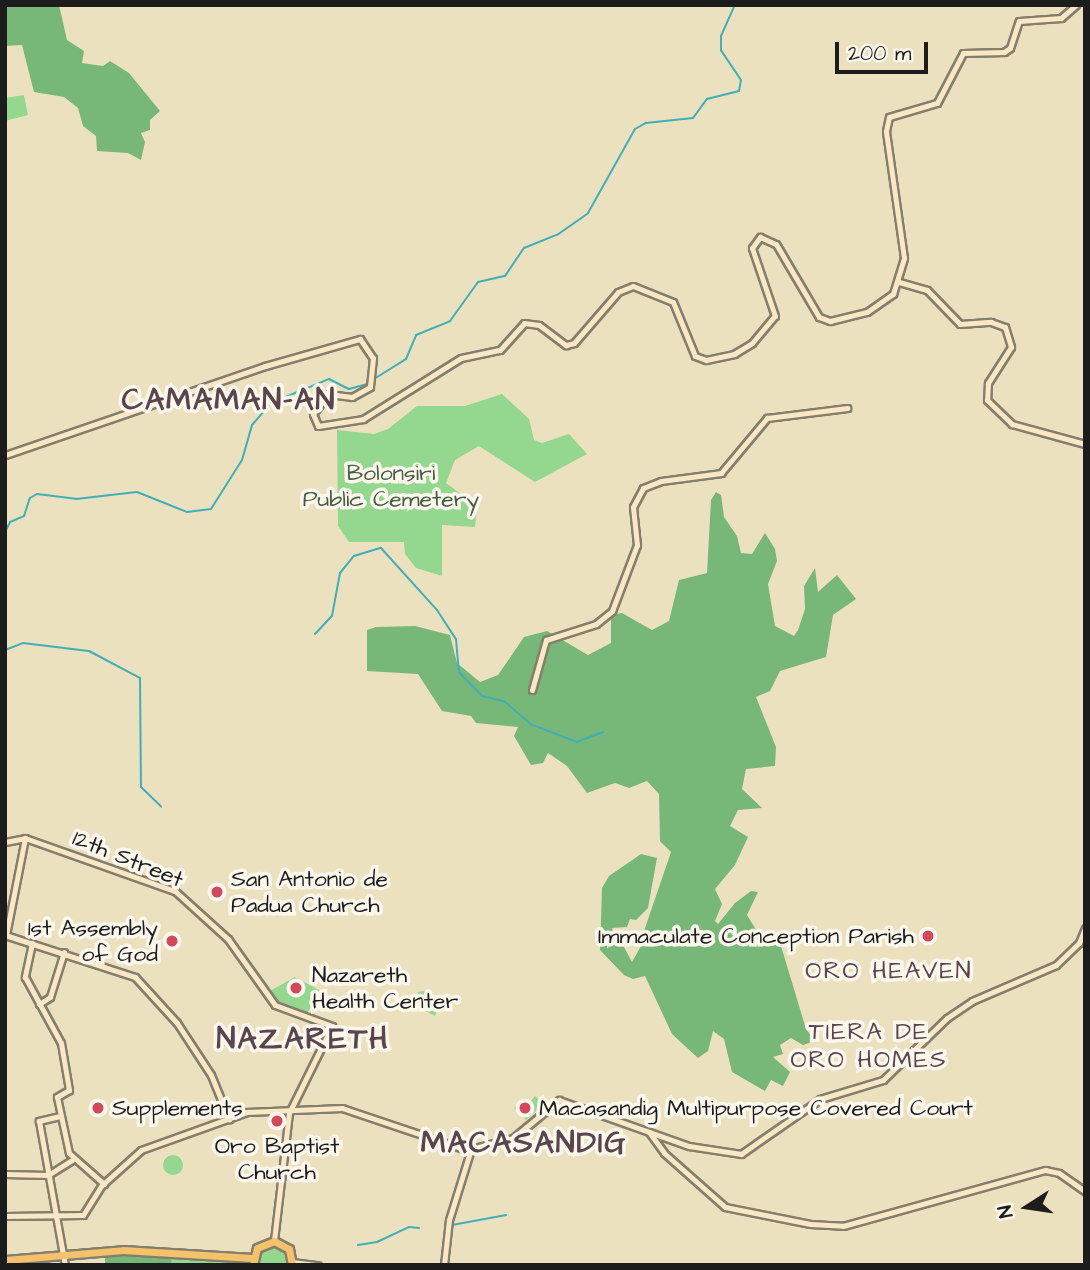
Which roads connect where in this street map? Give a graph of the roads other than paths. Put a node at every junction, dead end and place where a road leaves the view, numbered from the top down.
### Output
1 (1076, 5) edge
2 (899, 282) junction
3 (847, 408) dead end
4 (1085, 444) edge
5 (5, 455) edge
6 (532, 690) dead end
7 (25, 838) junction
8 (5, 842) edge
9 (1085, 929) edge
10 (5, 935) edge
11 (1083, 939) edge
12 (32, 943) junction
13 (64, 952) junction
14 (39, 1004) junction
15 (289, 1113) junction
16 (60, 1116) junction
17 (229, 1119) junction
18 (648, 1131) junction
19 (471, 1149) junction
20 (72, 1160) junction
21 (5, 1174) edge
22 (48, 1175) junction
23 (104, 1184) junction
24 (1085, 1191) edge
25 (5, 1216) edge
26 (57, 1216) junction
27 (274, 1241) junction
28 (63, 1254) junction
29 (14, 1261) edge
30 (253, 1262) edge
31 (292, 1263) edge
32 (65, 1265) edge
33 (318, 1265) edge
34 (444, 1265) edge

1 - 2 main road
2 - 4 main road
2 - 5 main road
3 - 6 main road
7 - 8 main road
7 - 10 main road
7 - 15 main road, 12th Street
9 - 11 main road
10 - 12 main road
11 - 18 main road
12 - 13 main road
12 - 14 main road
13 - 14 main road
13 - 17 main road
14 - 16 main road
15 - 17 main road
15 - 19 main road
15 - 27 main road
16 - 20 main road
16 - 22 main road
17 - 23 main road
18 - 19 main road
18 - 24 main road
19 - 34 main road
20 - 22 main road
20 - 23 main road
21 - 22 main road
22 - 26 main road
23 - 26 main road
25 - 26 main road
26 - 28 main road
27 - 30 main road
27 - 31 main road
28 - 29 main road
28 - 30 main road
28 - 32 main road
31 - 33 main road

